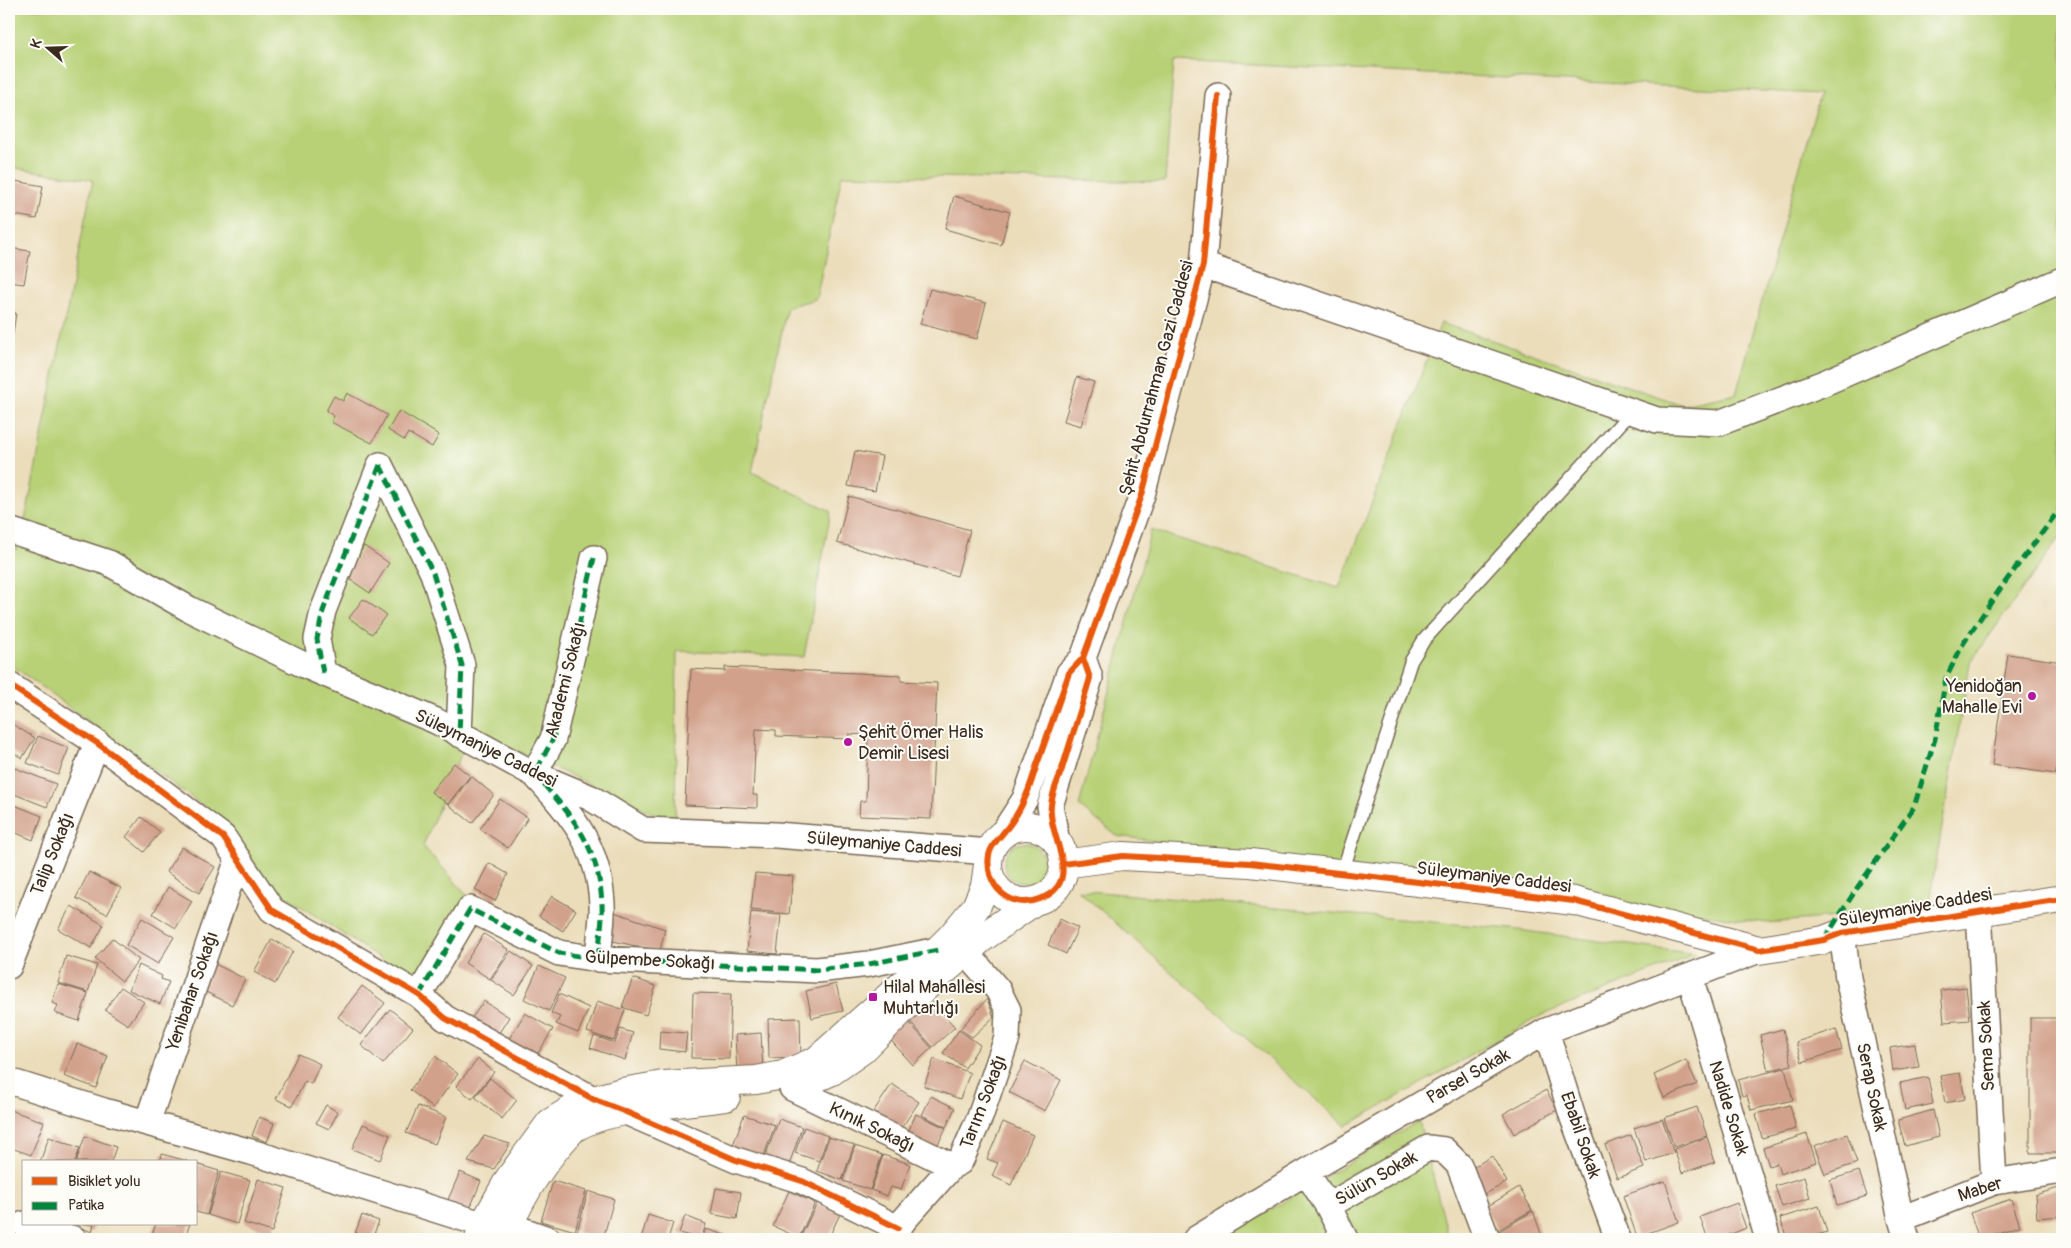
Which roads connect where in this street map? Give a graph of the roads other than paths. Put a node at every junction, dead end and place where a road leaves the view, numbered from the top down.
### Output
1 (1218, 96) dead end
2 (1203, 265) junction
3 (2062, 280) edge
4 (1632, 412) junction
5 (9, 530) edge
6 (594, 558) dead end
7 (1083, 658) junction
8 (324, 673) junction
9 (9, 685) edge
10 (459, 734) junction
11 (96, 743) junction
12 (534, 774) junction
13 (994, 850) junction
14 (1060, 853) junction
15 (238, 859) junction
16 (1342, 873) junction
17 (2062, 899) edge
18 (1033, 902) junction
19 (1979, 911) junction
20 (1842, 933) junction
21 (938, 950) junction
22 (1759, 950) junction
23 (966, 952) junction
24 (10, 959) edge
25 (598, 959) junction
26 (1690, 977) junction
27 (419, 995) junction
28 (1546, 1031) junction
29 (9, 1081) edge
30 (792, 1088) junction
31 (595, 1100) junction
32 (626, 1112) junction
33 (147, 1123) junction
34 (952, 1166) junction
35 (2062, 1171) edge
36 (1306, 1172) junction
37 (1994, 1182) junction
38 (1328, 1206) junction
39 (9, 1220) edge
40 (22, 1223) edge
41 (31, 1226) edge
42 (1904, 1229) edge
43 (494, 1232) edge
44 (895, 1234) edge
45 (74, 1239) edge
46 (548, 1239) edge
47 (1198, 1239) edge
48 (1345, 1239) edge
49 (1487, 1239) edge
50 (1618, 1239) edge
51 (1768, 1239) edge

1 - 2 street, Şehit Abdurrahman Gazi Caddesi
2 - 4 street
2 - 7 street, Şehit Abdurrahman Gazi Caddesi
3 - 4 street
4 - 16 lane
5 - 8 street, Süleymaniye Caddesi
6 - 12 street, Akademi Sokağı
7 - 13 street
7 - 14 street
8 - 10 street, Süleymaniye Caddesi
8 - 10 street
9 - 11 street
10 - 12 street, Süleymaniye Caddesi
11 - 15 street
11 - 24 street, Talip Sokağı
12 - 13 street, Süleymaniye Caddesi
12 - 25 street
13 - 14 street
13 - 18 street
13 - 21 street
14 - 16 street, Süleymaniye Caddesi
14 - 18 street
15 - 27 street
15 - 33 street, Yenibahar Sokağı
16 - 22 street, Süleymaniye Caddesi
17 - 19 street, Süleymaniye Caddesi
18 - 23 street
19 - 20 street, Süleymaniye Caddesi
19 - 37 street, Sema Sokak
20 - 22 street, Süleymaniye Caddesi
20 - 42 street, Serap Sokak
21 - 25 street, Gülpembe Sokağı
21 - 31 street
22 - 26 street, Parsel Sokak
23 - 30 street
23 - 34 street, Tarım Sokağı
25 - 27 street, Gülpembe Sokağı
26 - 28 street, Parsel Sokak
26 - 51 street, Nadide Sokak
27 - 31 street
28 - 36 street, Parsel Sokak
28 - 50 street, Ebabil Sokak
29 - 33 street
30 - 32 street
30 - 34 street, Kınık Sokağı
31 - 32 street
31 - 43 street
32 - 43 street
32 - 44 street
33 - 43 street
34 - 44 street, Tarım Sokağı
35 - 37 street, Maber
36 - 38 street
36 - 47 street, Parsel Sokak
37 - 42 street, Maber
38 - 48 street
38 - 49 street, Sülün Sokak
39 - 40 street
41 - 45 street
43 - 46 street

